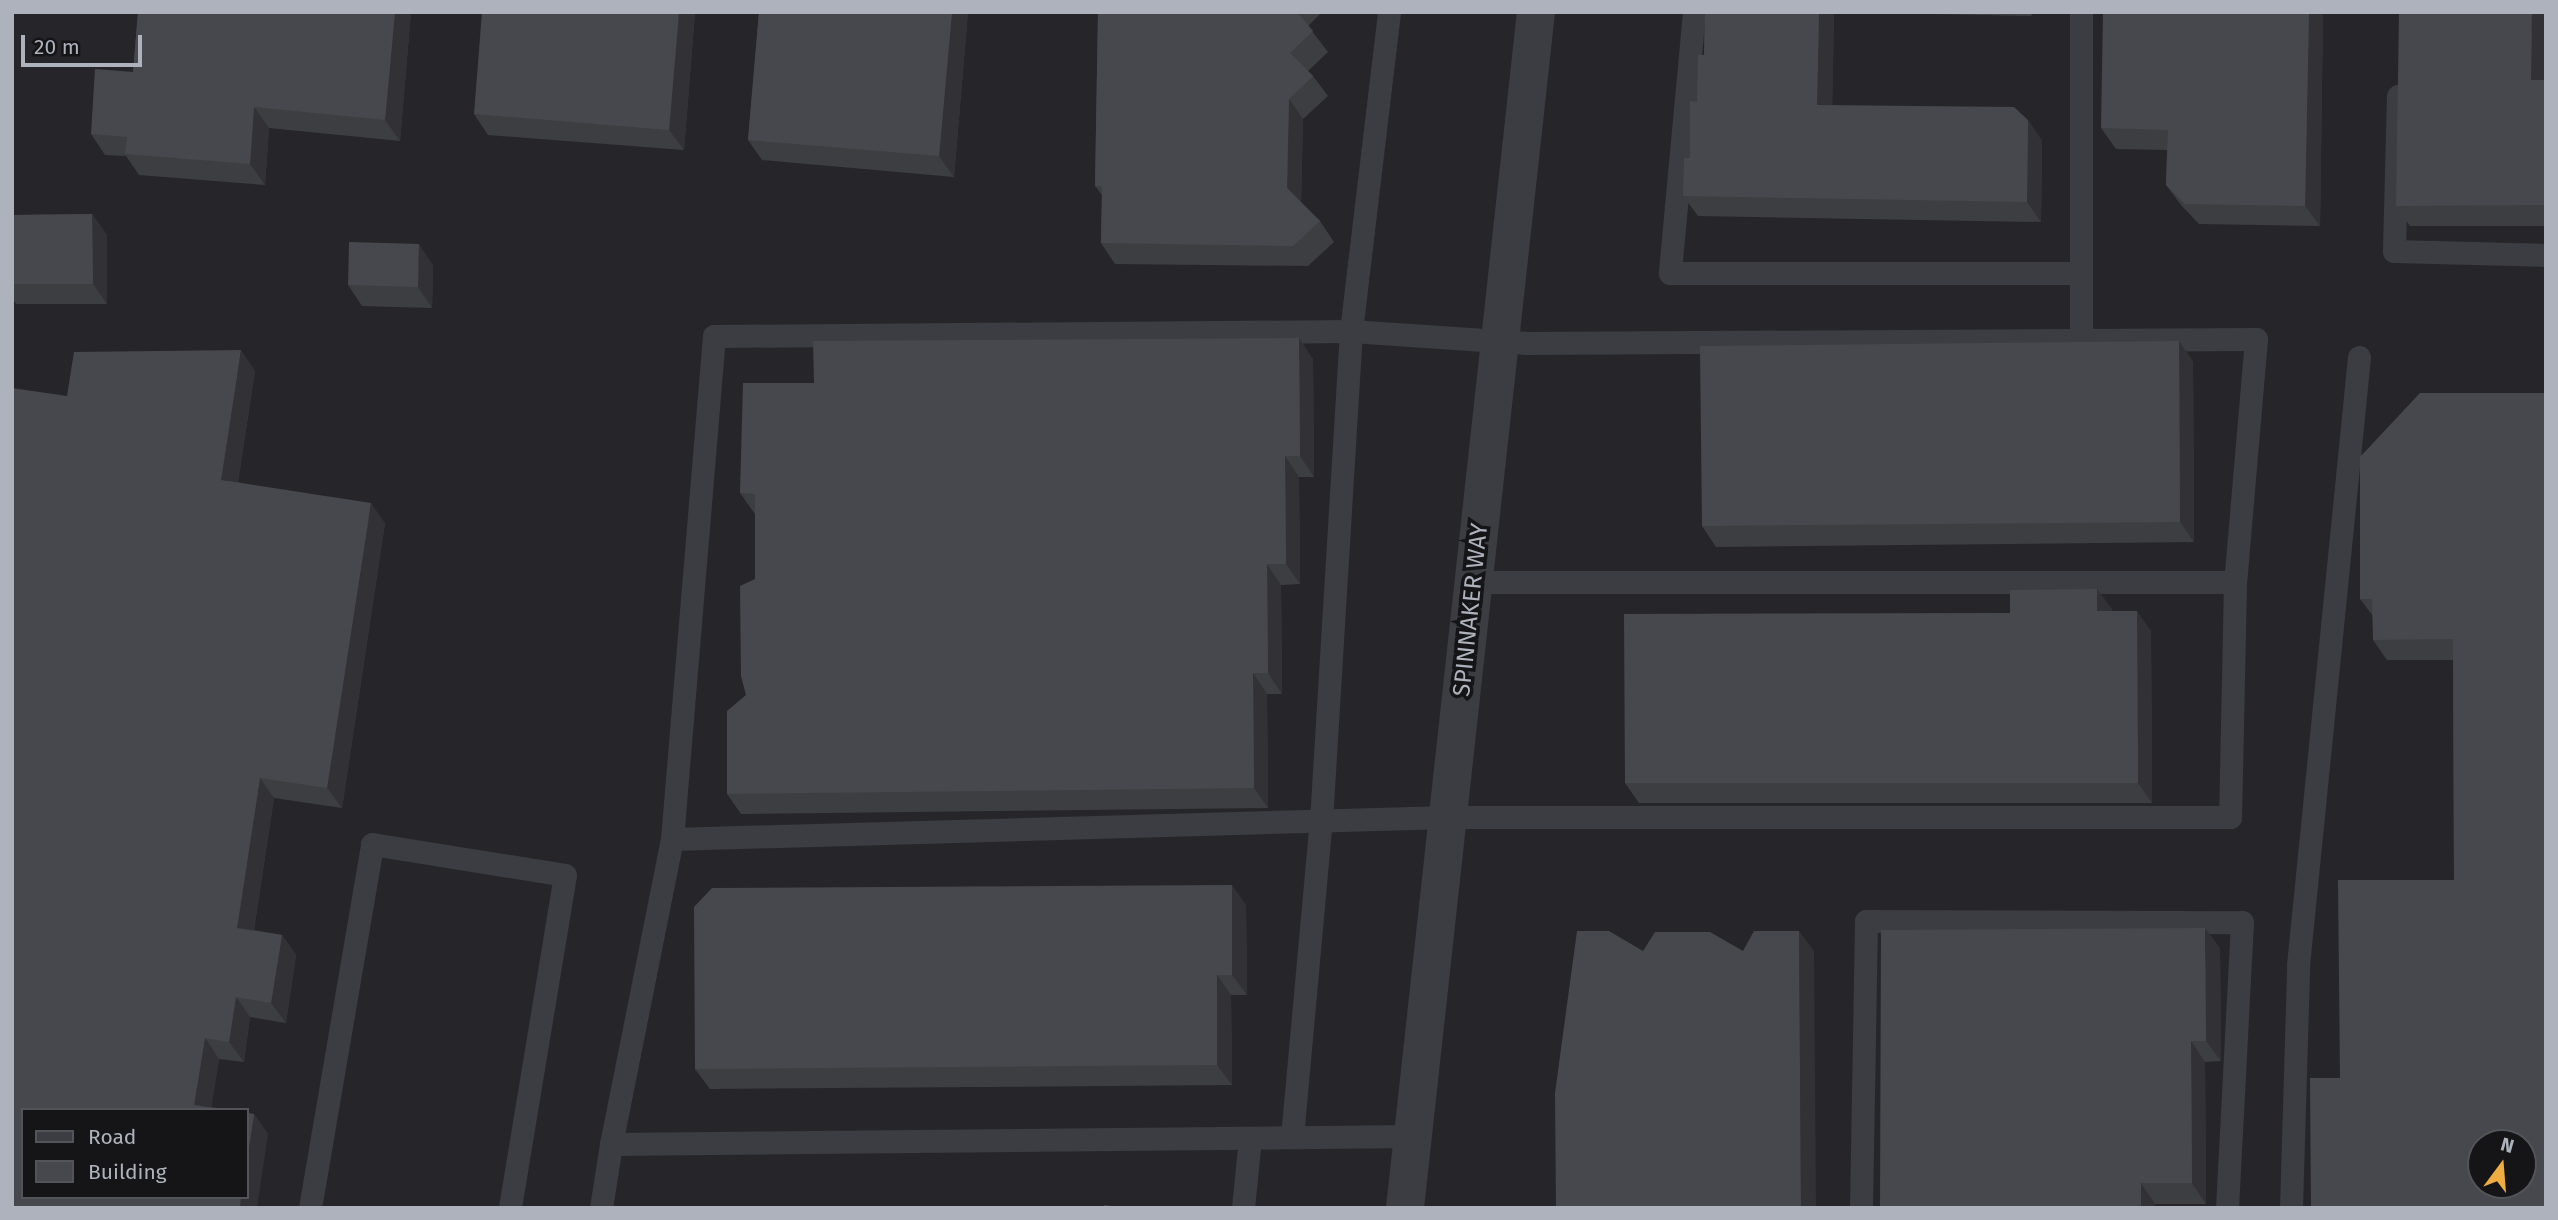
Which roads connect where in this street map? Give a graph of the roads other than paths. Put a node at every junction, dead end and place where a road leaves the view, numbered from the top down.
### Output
1 (1389, 12) edge
2 (1536, 12) edge
3 (1694, 12) edge
4 (2081, 12) edge
5 (2398, 79) edge
6 (2546, 255) edge
7 (2081, 273) junction
8 (1351, 331) junction
9 (2081, 340) junction
10 (1500, 341) junction
11 (2359, 357) dead end
12 (1474, 582) junction
13 (2235, 582) junction
14 (1448, 817) junction
15 (1321, 821) junction
16 (672, 839) junction
17 (1413, 1136) junction
18 (1292, 1137) junction
19 (1250, 1138) junction
20 (611, 1144) junction
21 (310, 1208) edge
22 (510, 1208) edge
23 (601, 1208) edge
24 (1243, 1208) edge
25 (1405, 1208) edge
26 (1861, 1208) edge
27 (2227, 1208) edge
28 (2291, 1208) edge

1 - 8 lane
2 - 10 street, SPINNAKER WAY
3 - 7 lane
4 - 7 lane
5 - 6 lane
7 - 9 lane
8 - 10 lane
8 - 15 lane
8 - 16 lane
9 - 10 lane
9 - 13 lane
10 - 12 street, SPINNAKER WAY
11 - 28 lane
12 - 13 lane
12 - 14 street, SPINNAKER WAY
13 - 14 lane
14 - 15 lane
14 - 17 street, SPINNAKER WAY
15 - 16 lane
15 - 18 lane
16 - 20 lane
17 - 18 lane
17 - 25 street, SPINNAKER WAY
18 - 19 lane
19 - 20 lane
19 - 24 lane
20 - 23 lane
21 - 22 lane
26 - 27 lane

